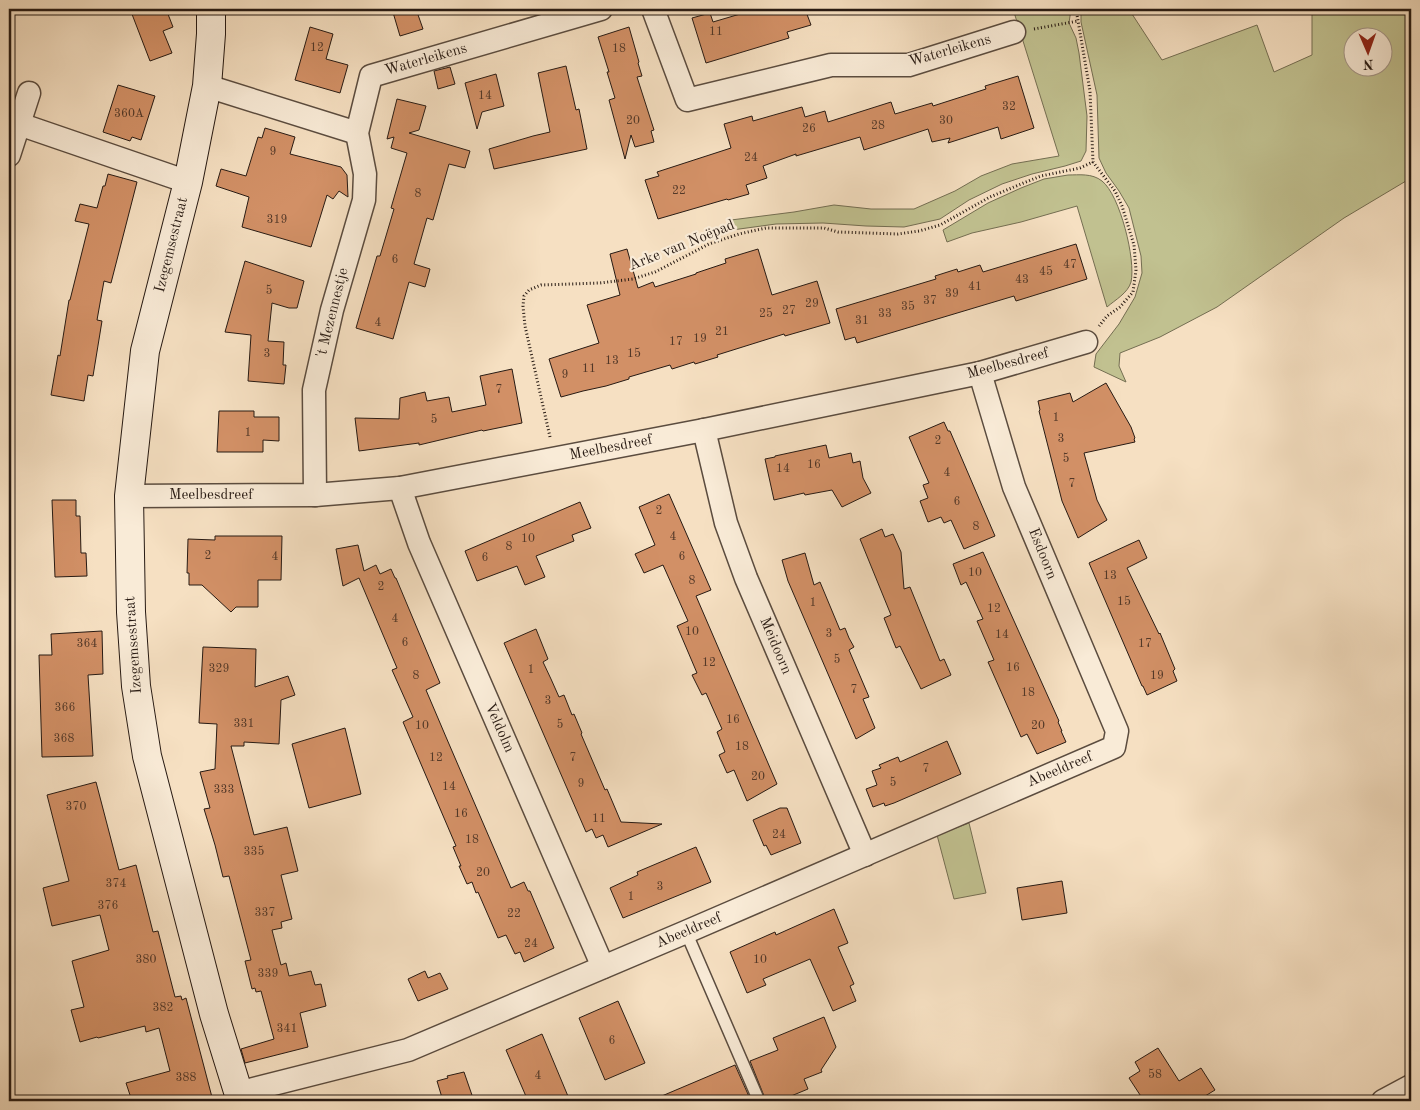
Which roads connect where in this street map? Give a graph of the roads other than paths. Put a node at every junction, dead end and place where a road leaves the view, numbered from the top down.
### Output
1 (211, 9) edge
2 (601, 9) edge
3 (653, 9) edge
4 (1014, 32) road end
5 (207, 86) junction
6 (29, 93) dead end
7 (19, 124) junction
8 (357, 133) junction
9 (9, 155) edge
10 (188, 182) junction
11 (1086, 342) road end
12 (980, 373) junction
13 (704, 430) junction
14 (400, 488) junction
15 (315, 495) junction
16 (129, 496) junction
17 (1116, 731) joint
18 (864, 855) junction
19 (686, 932) junction
20 (603, 967) junction
21 (1411, 1086) edge
22 (239, 1097) edge
23 (758, 1101) edge
24 (1383, 1101) edge

1 - 5 street, Izegemsestraat
2 - 8 street, Waterleikens
3 - 4 street, Waterleikens
5 - 8 street
5 - 10 street, Izegemsestraat
6 - 7 street
7 - 9 street
7 - 10 street, Izegemsestraat
8 - 15 street, 't Mezennestje
10 - 16 street, Izegemsestraat
11 - 12 street, Meelbesdreef
12 - 13 street, Meelbesdreef
12 - 17 street, Esdoorn
13 - 14 street, Meelbesdreef
13 - 18 street, Meidoorn
14 - 15 street, Meelbesdreef
14 - 20 street, Veldolm
15 - 16 street, Meelbesdreef
16 - 22 street, Izegemsestraat
17 - 18 street, Abeeldreef
18 - 19 street, Abeeldreef
19 - 20 street, Abeeldreef
19 - 23 lane
20 - 22 street, Abeeldreef
21 - 24 street

